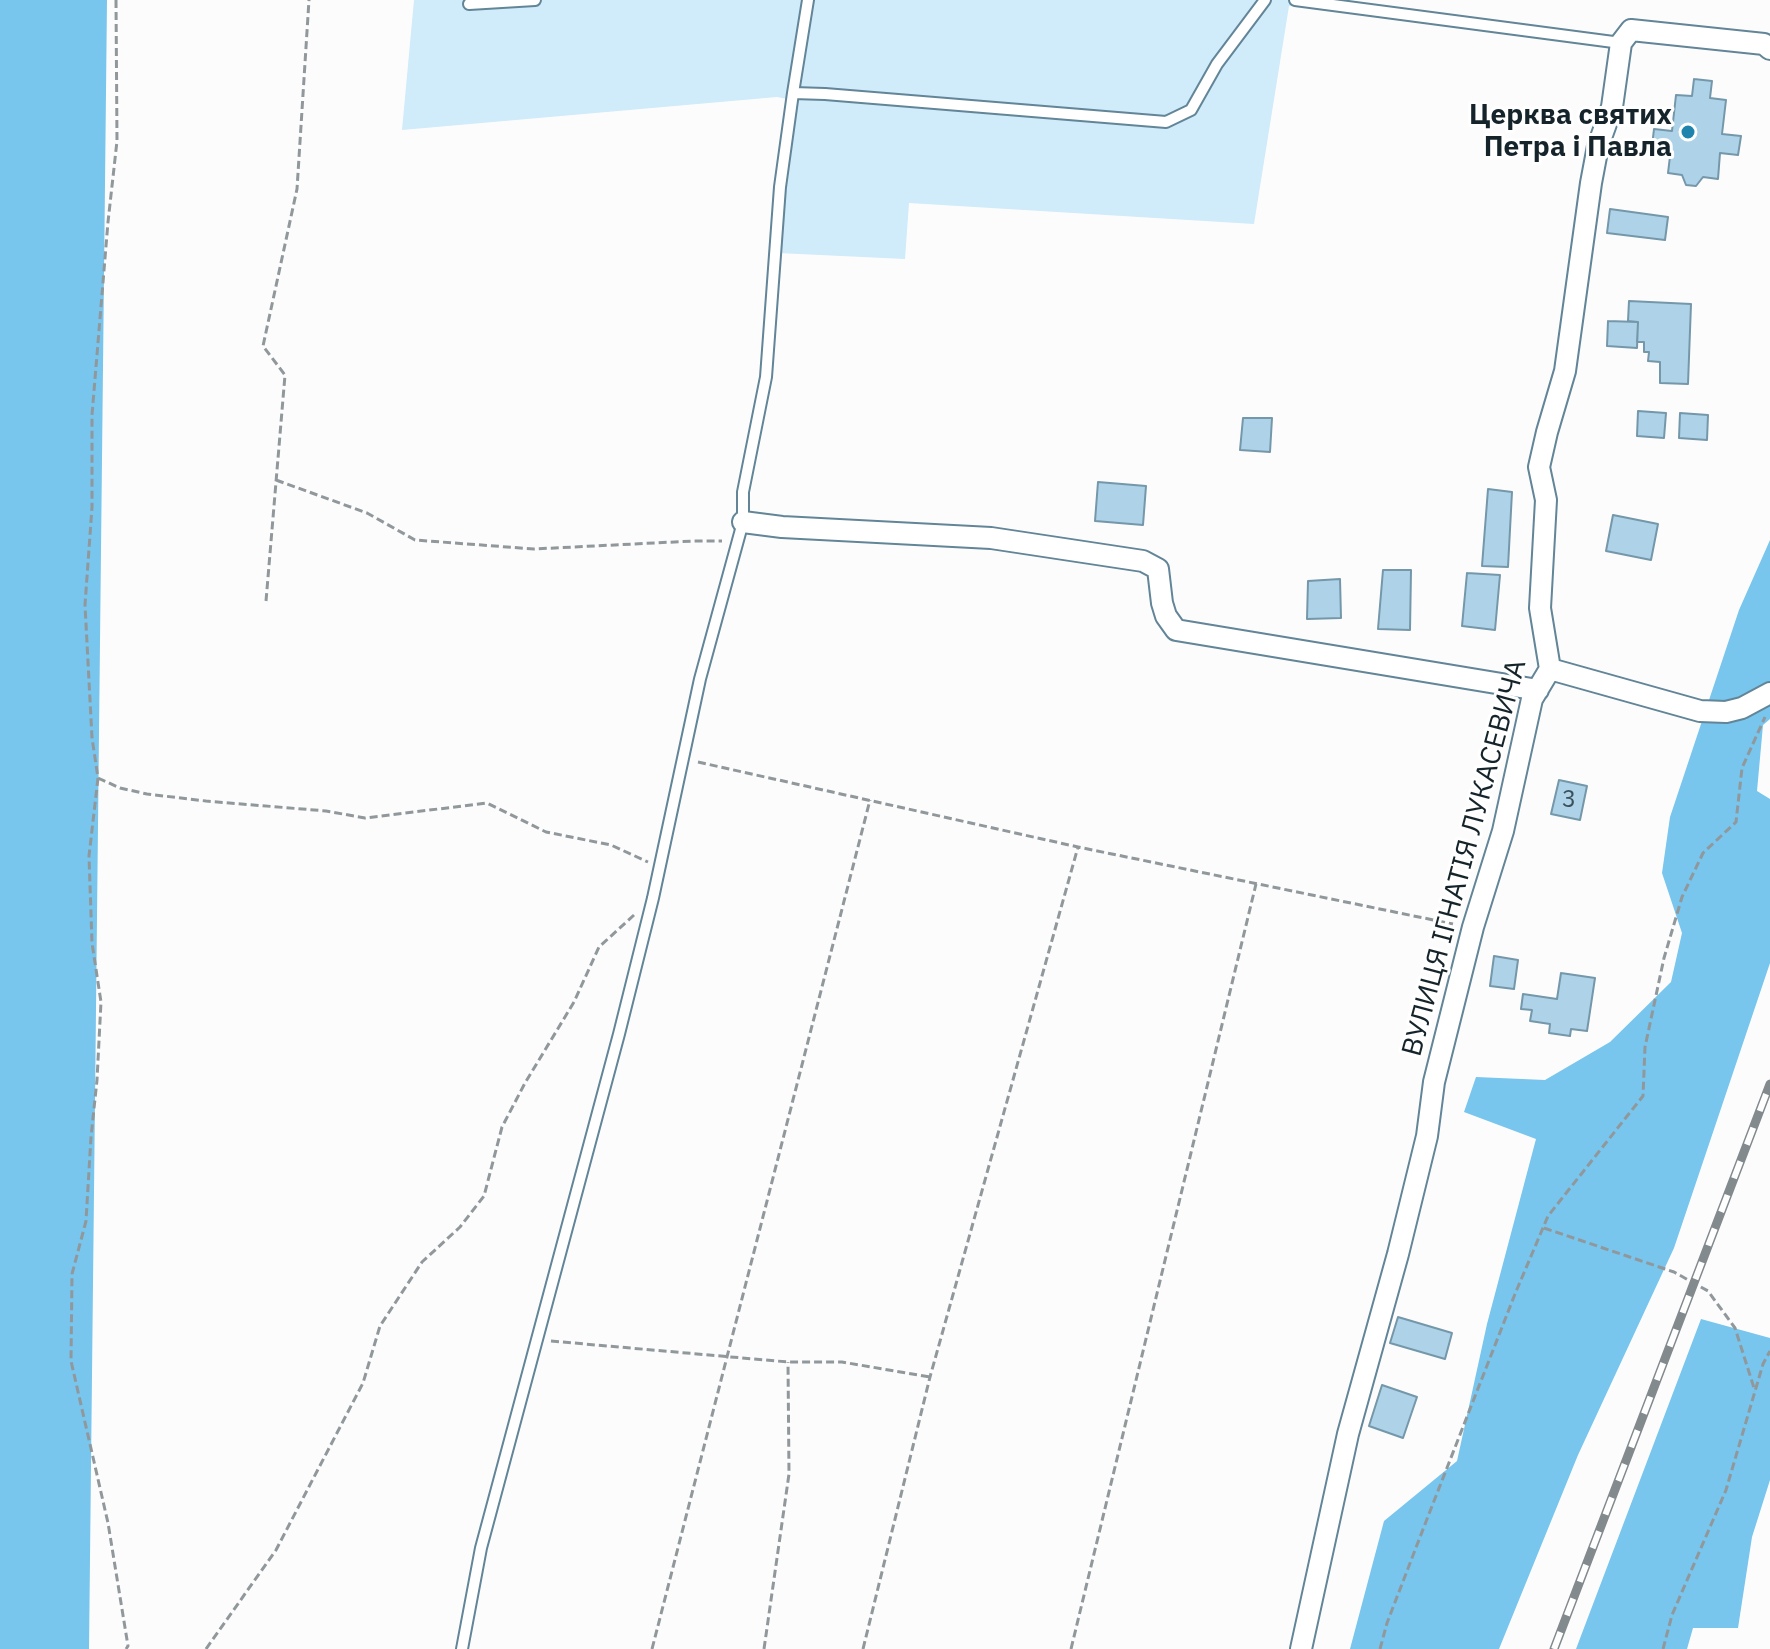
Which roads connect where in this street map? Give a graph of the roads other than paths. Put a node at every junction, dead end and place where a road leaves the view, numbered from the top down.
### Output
1 (535, 0) edge
2 (808, 0) edge
3 (1265, 0) edge
4 (1295, 0) edge
5 (469, 4) dead end
6 (1621, 43) junction
7 (1770, 49) edge
8 (793, 93) junction
9 (740, 532) junction
10 (1550, 669) junction
11 (1538, 690) junction
12 (1770, 693) edge
13 (462, 1649) edge
14 (1301, 1649) edge

1 - 5 lane
2 - 8 lane
3 - 8 lane
4 - 6 lane
6 - 7 street
6 - 10 street, ВУЛИЦЯ ІГНАТІЯ ЛУКАСЕВИЧА
8 - 9 lane
9 - 11 street
9 - 13 lane
10 - 11 street, ВУЛИЦЯ ІГНАТІЯ ЛУКАСЕВИЧА
10 - 12 street
11 - 14 street, ВУЛИЦЯ ІГНАТІЯ ЛУКАСЕВИЧА

